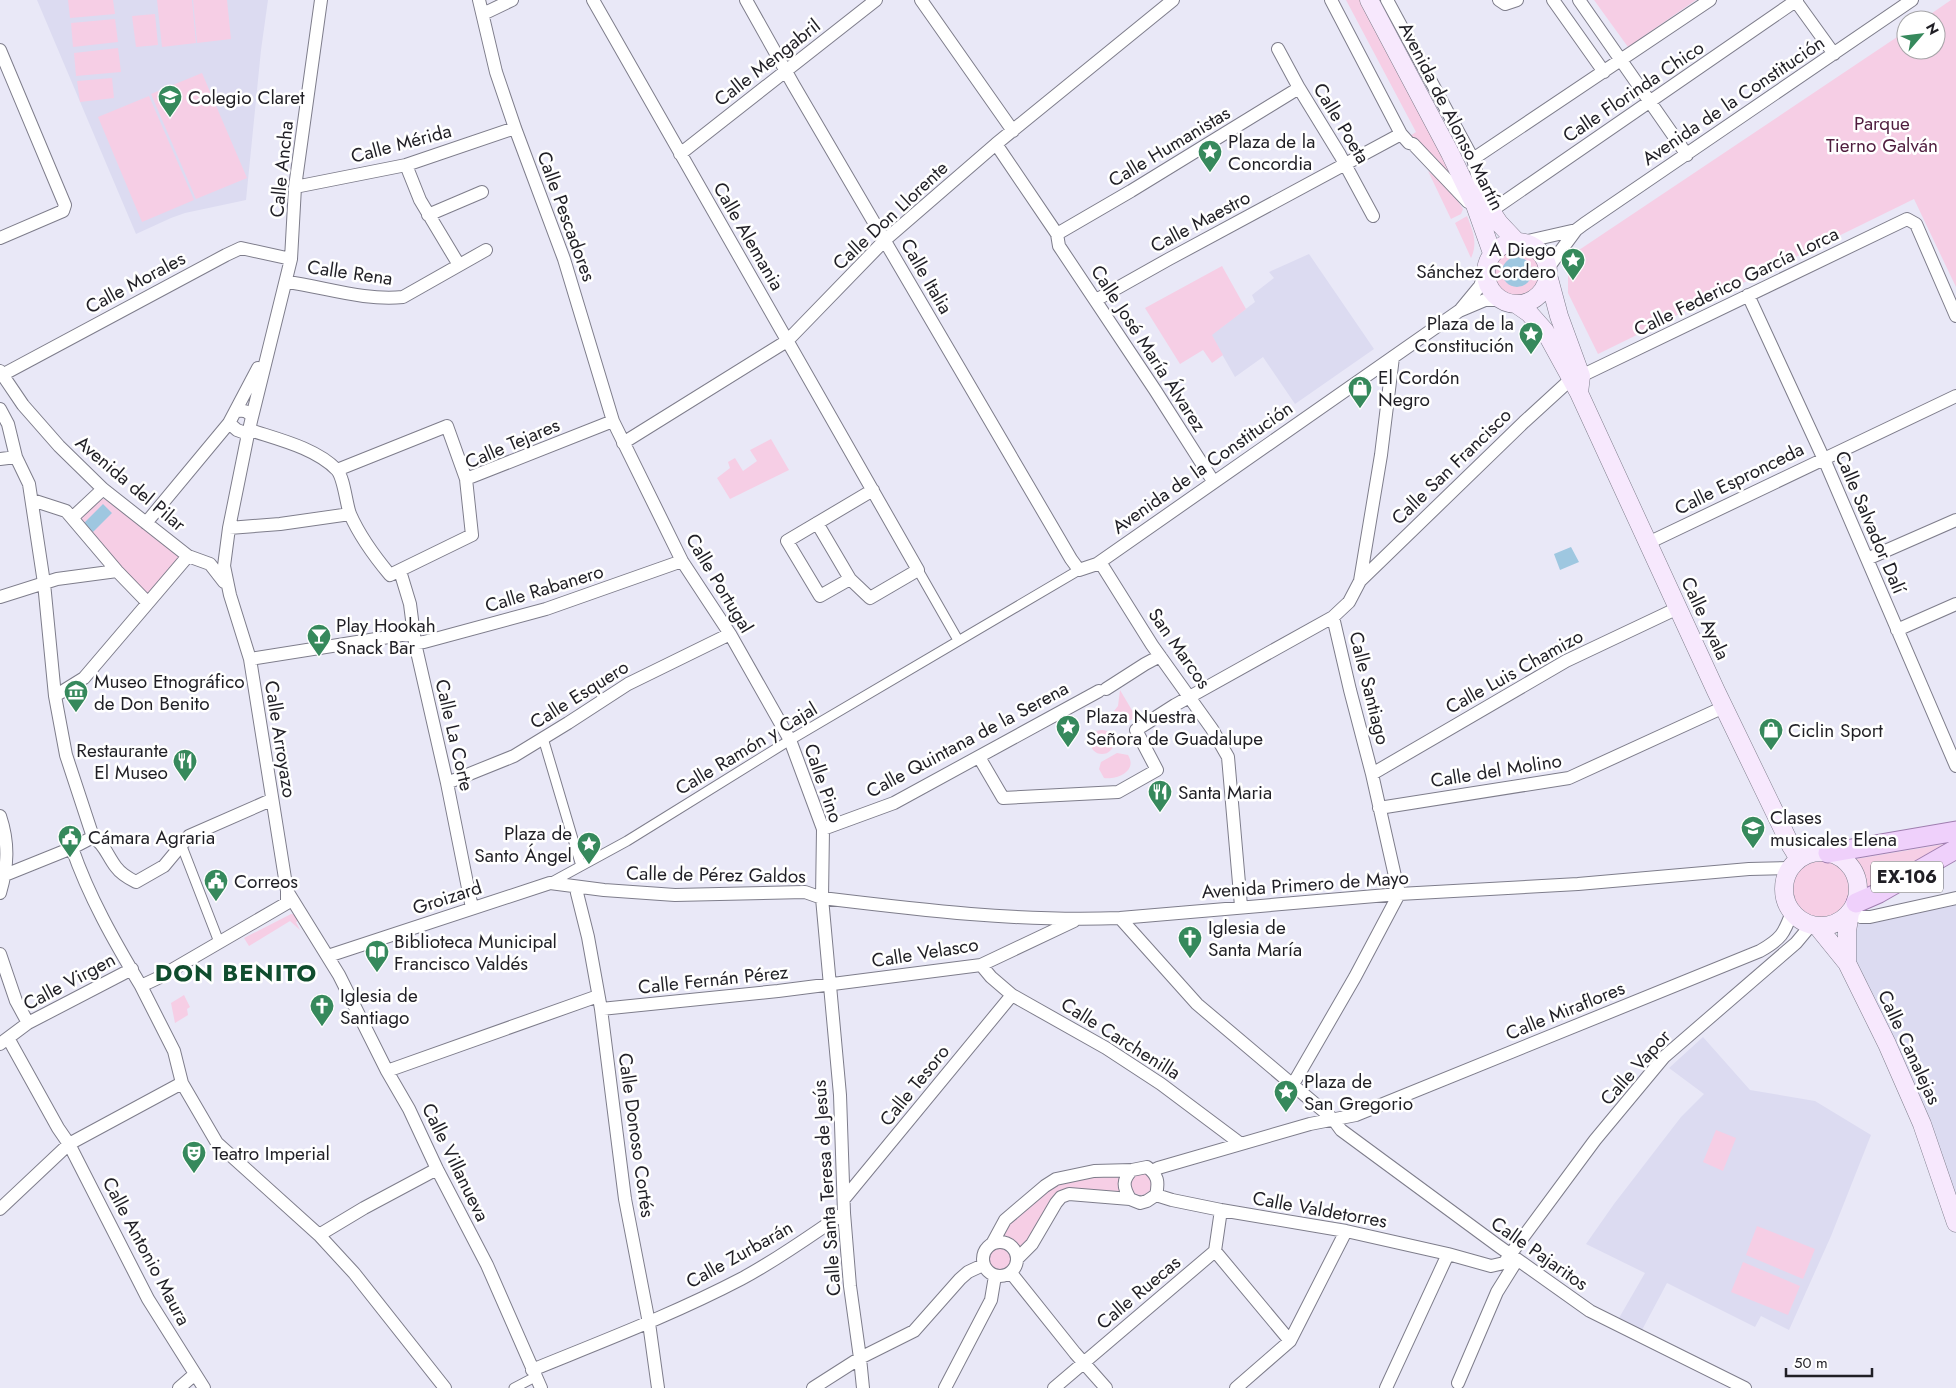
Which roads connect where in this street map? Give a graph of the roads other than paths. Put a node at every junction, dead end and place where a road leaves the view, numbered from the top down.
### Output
1 (320, 0) edge
2 (480, 0) edge
3 (512, 0) edge
4 (593, 0) edge
5 (746, 0) edge
6 (876, 0) edge
7 (921, 0) edge
8 (1173, 0) edge
9 (1331, 0) edge
10 (1369, 0) edge
11 (1387, 0) edge
12 (1499, 0) edge
13 (1517, 0) edge
14 (1553, 0) edge
15 (1579, 0) edge
16 (1710, 0) edge
17 (1796, 0) edge
18 (1912, 0) edge
19 (1158, 4) edge
20 (483, 14) junction
21 (1278, 49) dead end
22 (0, 50) edge
23 (1834, 54) junction
24 (1622, 60) junction
25 (786, 71) junction
26 (1604, 72) junction
27 (1300, 88) junction
28 (1651, 102) junction
29 (515, 128) junction
30 (1013, 131) junction
31 (1401, 134) junction
32 (996, 144) junction
33 (680, 154) junction
34 (1687, 155) junction
35 (1473, 159) junction
36 (1346, 164) junction
37 (406, 166) junction
38 (295, 187) junction
39 (482, 192) dead end
40 (1483, 206) junction
41 (428, 215) junction
42 (1373, 216) dead end
43 (1576, 230) junction
44 (1057, 234) junction
45 (0, 238) edge
46 (884, 240) junction
47 (1520, 242) junction
48 (1491, 247) junction
49 (486, 250) dead end
50 (291, 259) junction
51 (459, 265) junction
52 (1548, 272) junction
53 (1485, 273) junction
54 (287, 282) junction
55 (1748, 295) junction
56 (1096, 300) junction
57 (1508, 302) junction
58 (1460, 311) junction
59 (1956, 316) edge
60 (787, 342) junction
61 (268, 348) junction
62 (1393, 357) junction
63 (1, 373) edge
64 (1368, 374) junction
65 (1390, 380) junction
66 (1577, 383) junction
67 (1956, 396) edge
68 (0, 409) edge
69 (237, 411) junction
70 (252, 417) junction
71 (613, 421) junction
72 (229, 423) junction
73 (249, 432) junction
74 (623, 443) junction
75 (16, 457) junction
76 (1823, 458) junction
77 (0, 459) edge
78 (337, 470) junction
79 (466, 479) junction
80 (1213, 481) junction
81 (103, 489) junction
82 (873, 490) junction
83 (32, 500) junction
84 (350, 514) junction
85 (72, 518) junction
86 (1956, 520) edge
87 (146, 523) junction
88 (818, 523) junction
89 (229, 528) junction
90 (1648, 543) junction
91 (225, 552) junction
92 (188, 556) junction
93 (1867, 559) junction
94 (682, 561) junction
95 (1100, 562) junction
96 (210, 564) junction
97 (918, 570) junction
98 (1079, 570) junction
99 (117, 571) junction
100 (400, 571) junction
101 (850, 579) junction
102 (1360, 581) junction
103 (44, 583) junction
104 (230, 595) junction
105 (0, 597) edge
106 (148, 603) junction
107 (1956, 604) edge
108 (1678, 608) junction
109 (1333, 617) junction
110 (1897, 630) junction
111 (730, 634) junction
112 (414, 638) junction
113 (958, 640) junction
114 (1160, 656) junction
115 (250, 659) junction
116 (54, 696) junction
117 (1190, 697) junction
118 (1724, 707) junction
119 (543, 738) junction
120 (790, 740) junction
121 (978, 757) junction
122 (1956, 766) edge
123 (1372, 774) junction
124 (447, 783) junction
125 (271, 800) junction
126 (1379, 808) junction
127 (0, 816) edge
128 (823, 829) junction
129 (1956, 831) edge
130 (93, 837) junction
131 (181, 844) junction
132 (72, 848) junction
133 (1956, 849) edge
134 (1828, 853) junction
135 (1789, 860) junction
136 (581, 866) junction
137 (5, 876) junction
138 (550, 883) junction
139 (579, 887) junction
140 (287, 891) joint
141 (0, 893) edge
142 (1399, 894) junction
143 (822, 898) junction
144 (1956, 898) edge
145 (291, 906) junction
146 (1241, 906) junction
147 (472, 908) junction
148 (1852, 909) junction
149 (1792, 912) junction
150 (1138, 916) junction
151 (1870, 917) junction
152 (1120, 918) junction
153 (1076, 920) junction
154 (1814, 926) junction
155 (1134, 932) junction
156 (1846, 939) junction
157 (1828, 940) junction
158 (219, 942) junction
159 (1796, 942) junction
160 (0, 954) edge
161 (328, 956) junction
162 (1745, 957) junction
163 (1846, 963) junction
164 (981, 964) junction
165 (1758, 975) junction
166 (137, 978) junction
167 (158, 978) junction
168 (830, 984) junction
169 (1012, 995) junction
170 (598, 996) junction
171 (601, 1009) junction
172 (160, 1021) junction
173 (28, 1023) junction
174 (4, 1041) edge
175 (388, 1071) junction
176 (182, 1083) junction
177 (1292, 1086) junction
178 (1316, 1105) junction
179 (1333, 1119) junction
180 (1310, 1124) junction
181 (69, 1144) junction
182 (1241, 1144) junction
183 (1149, 1169) junction
184 (437, 1170) junction
185 (1132, 1170) junction
186 (1152, 1198) junction
187 (844, 1199) junction
188 (1130, 1199) junction
189 (0, 1209) edge
190 (1221, 1210) junction
191 (844, 1213) junction
192 (1956, 1223) edge
193 (1346, 1231) junction
194 (319, 1235) junction
195 (992, 1244) junction
196 (1496, 1245) junction
197 (1215, 1251) junction
198 (1448, 1254) junction
199 (1514, 1257) junction
200 (1017, 1260) junction
201 (1476, 1262) junction
202 (983, 1265) junction
203 (1004, 1275) junction
204 (649, 1322) junction
205 (1290, 1341) junction
206 (860, 1358) junction
207 (1083, 1363) junction
208 (195, 1374) junction
209 (536, 1378) edge
210 (1458, 1383) dead end
211 (179, 1388) edge
212 (204, 1388) edge
213 (445, 1388) edge
214 (514, 1388) edge
215 (658, 1388) edge
216 (813, 1388) edge
217 (863, 1388) edge
218 (945, 1388) edge
219 (1054, 1388) edge
220 (1106, 1388) edge
221 (1236, 1388) edge
222 (1386, 1388) edge
223 (1745, 1388) edge

1 - 38 street, Calle Ancha
2 - 20 street, Calle Pescadores
3 - 20 street
4 - 33 street, Calle Alemania
5 - 25 street, Calle Italia
6 - 25 street, Calle Mengabril
7 - 30 street
8 - 19 street, Calle Don Llorente
9 - 31 street
10 - 40 main road, Avenida de Alonso Martín
11 - 35 street, Avenida de Alonso Martín
12 - 13 street
14 - 26 street
15 - 24 street
16 - 24 street
17 - 23 street
17 - 28 street, Calle Florinda Chico
18 - 23 street, Avenida de la Constitución
19 - 30 street, Calle Don Llorente
20 - 29 street, Calle Pescadores
21 - 27 street, Calle Poeta
22 - 45 street
23 - 34 street, Avenida de la Constitución
24 - 26 street
24 - 28 street
25 - 33 street, Calle Mengabril
25 - 46 street, Calle Italia
26 - 35 street
27 - 36 street, Calle Poeta
27 - 44 street, Calle Humanistas
28 - 34 street
28 - 40 street, Calle Florinda Chico
29 - 37 street, Calle Mérida
29 - 71 street, Calle Pescadores
30 - 32 street, Calle Don Llorente
31 - 36 street, Calle Maestro
31 - 48 street
32 - 44 street, Calle José María Álvarez
32 - 46 street, Calle Don Llorente
33 - 60 street, Calle Alemania
34 - 43 street, Avenida de la Constitución
35 - 40 street, Avenida de Alonso Martín
36 - 42 street, Calle Poeta
36 - 56 street, Calle Maestro
37 - 38 street, Calle Mérida
37 - 41 street
38 - 50 street, Calle Ancha
39 - 41 street
40 - 47 main road, Avenida de Alonso Martín
40 - 48 main road, Avenida de Alonso Martín
41 - 51 street
43 - 47 street
43 - 52 street
44 - 56 street, Calle José María Álvarez
46 - 60 street, Calle Don Llorente
46 - 98 street, Calle Italia
47 - 48 main road
47 - 52 main road
48 - 53 main road
49 - 51 street, Calle Rena
50 - 54 street, Calle Ancha
50 - 63 street, Calle Morales
51 - 54 street, Calle Rena
52 - 57 main road
52 - 66 main road, Calle Ayala
53 - 57 main road
53 - 58 street, Avenida de la Constitución
54 - 61 street, Calle Ancha
55 - 59 street, Calle Federico García Lorca
55 - 66 street, Calle Federico García Lorca
55 - 76 street, Calle Salvador Dalí
56 - 80 street, Calle José María Álvarez
57 - 58 street, Avenida de la Constitución
57 - 66 main road, Calle Ayala
58 - 62 street, Avenida de la Constitución
60 - 74 street, Calle Don Llorente
60 - 82 street, Calle Alemania
61 - 69 street
61 - 70 street
62 - 64 street, Avenida de la Constitución
62 - 65 street, Calle Santiago
63 - 81 street, Avenida del Pilar
64 - 65 street
64 - 80 street, Avenida de la Constitución
65 - 102 street, Calle Santiago
66 - 90 main road, Calle Ayala
66 - 102 street, Calle San Francisco
67 - 76 street, Calle Espronceda
68 - 75 street
69 - 70 street
69 - 72 street
70 - 73 street
71 - 74 street, Calle Pescadores
71 - 79 street, Calle Tejares
72 - 73 street
72 - 87 street
73 - 78 street
73 - 89 street, Calle Arroyazo
74 - 94 street, Calle Portugal
75 - 77 street
75 - 83 street
76 - 90 street, Calle Espronceda
76 - 93 street, Calle Salvador Dalí
78 - 79 street
78 - 84 street
79 - 100 street, Calle Tejares
80 - 95 street, Avenida de la Constitución
81 - 85 street
81 - 87 street, Avenida del Pilar
82 - 88 street
82 - 97 street, Calle Alemania
83 - 85 street
83 - 103 street
84 - 89 street
84 - 100 street
85 - 99 street
86 - 93 street
87 - 92 street, Avenida del Pilar
88 - 101 street
88 - 101 street
89 - 91 street, Calle Arroyazo
90 - 108 main road, Calle Ayala
91 - 96 street
91 - 104 street, Calle Arroyazo
92 - 96 street, Avenida del Pilar
92 - 106 street
93 - 110 street, Calle Salvador Dalí
94 - 111 street, Calle Portugal
94 - 112 street, Calle Rabanero
95 - 98 street, Avenida de la Constitución
95 - 114 street, San Marcos
96 - 104 street, Calle Arroyazo
97 - 101 street
97 - 113 street, Calle Alemania
98 - 113 street, Avenida de la Constitución
99 - 103 street
99 - 106 street
100 - 112 street, Calle La Corte
102 - 109 street, Calle Santiago
103 - 105 street
103 - 116 street
104 - 115 street, Calle Arroyazo
106 - 116 street
107 - 110 street
108 - 118 main road, Calle Ayala
108 - 123 street, Calle Luis Chamizo
109 - 117 street
109 - 123 street, Calle Santiago
110 - 122 street, Calle Salvador Dalí
111 - 119 street, Calle Esquero
111 - 120 street, Calle Portugal
112 - 115 street, Calle Rabanero
112 - 124 street, Calle La Corte
113 - 120 street, Calle Ramón y Cajal
114 - 117 street, San Marcos
114 - 121 street, Calle Quintana de la Serena
115 - 125 street, Calle Arroyazo
116 - 130 street
117 - 121 street
117 - 146 street, San Marcos
118 - 126 street, Calle del Molino
118 - 135 main road, Calle Ayala
119 - 124 street, Calle Esquero
119 - 136 street
120 - 128 street, Calle Pino
120 - 136 street, Calle Ramón y Cajal
121 - 128 street, Calle Quintana de la Serena
123 - 126 street, Calle Santiago
124 - 147 street, Calle La Corte
125 - 131 street
125 - 140 street, Calle Arroyazo
126 - 142 street, Calle Santiago
127 - 137 street
128 - 143 street, Calle Pino
129 - 134 main road, EX-106
130 - 131 street
130 - 132 street
131 - 158 street
132 - 137 street
132 - 166 street
133 - 148 main road, EX-106
134 - 135 main road
134 - 148 main road
135 - 142 street, Avenida Primero de Mayo
135 - 149 main road
136 - 138 street, Calle Ramón y Cajal
137 - 141 street
138 - 139 street, Groizard
138 - 147 street, Groizard
139 - 143 street, Calle de Pérez Galdos
139 - 170 street, Calle Donoso Cortés
140 - 145 street, Calle Villanueva
142 - 146 street, Avenida Primero de Mayo
142 - 177 street
143 - 153 street, Avenida Primero de Mayo
143 - 168 street, Calle Pino
144 - 151 street
145 - 158 street, Calle Virgen
145 - 161 street, Calle Villanueva
146 - 150 street, Avenida Primero de Mayo
147 - 161 street, Groizard
148 - 151 street
148 - 154 main road
148 - 156 main road
149 - 154 main road
149 - 162 street, Calle Miraflores
150 - 152 street, Avenida Primero de Mayo
150 - 155 street
151 - 156 street
152 - 153 street, Avenida Primero de Mayo
152 - 155 street
153 - 164 street, Calle Velasco
154 - 157 main road, Calle Canalejas
154 - 159 street, Calle Vapor
155 - 177 street
156 - 163 main road
157 - 159 street
157 - 163 main road, Calle Canalejas
158 - 167 street, Calle Virgen
159 - 165 street, Calle Vapor
160 - 173 street
161 - 175 street, Calle Villanueva
162 - 165 street
162 - 179 street, Calle Miraflores
163 - 192 main road, Calle Canalejas
164 - 168 street, Calle Velasco
164 - 169 street, Calle Carchenilla
165 - 199 street, Calle Vapor
166 - 167 street, Calle Virgen
166 - 172 street
166 - 173 street, Calle Virgen
167 - 172 street
168 - 171 street, Calle Fernán Pérez
168 - 187 street, Calle Santa Teresa de Jesús
169 - 182 street, Calle Carchenilla
169 - 187 street, Calle Tesoro
170 - 171 street, Calle Donoso Cortés
170 - 175 street
171 - 204 street, Calle Donoso Cortés
172 - 176 street
173 - 174 street, Calle Virgen
174 - 181 street, Calle Antonio Maura
175 - 184 street, Calle Villanueva
176 - 181 street
176 - 194 street
177 - 178 street
178 - 179 street
178 - 180 street
179 - 180 street
179 - 196 street, Calle Pajaritos
180 - 182 street
181 - 189 street
181 - 208 street, Calle Antonio Maura
182 - 183 street
183 - 185 street
183 - 186 street
184 - 194 street
184 - 209 street, Calle Villanueva
185 - 188 street
185 - 195 street
186 - 188 street, Calle Valdetorres
186 - 190 street, Calle Valdetorres
187 - 191 street, Calle Santa Teresa de Jesús
188 - 200 street, Calle Valdetorres
190 - 193 street, Calle Valdetorres
190 - 197 street
191 - 204 street, Calle Zurbarán
191 - 206 street, Calle Santa Teresa de Jesús
193 - 198 street, Calle Valdetorres
193 - 205 street
194 - 213 street
195 - 200 street
195 - 202 street
196 - 199 street, Calle Pajaritos
196 - 201 street
197 - 205 street
197 - 207 street, Calle Ruecas
198 - 201 street, Calle Valdetorres
198 - 222 street
199 - 201 street, Calle Valdetorres
199 - 210 street, Calle Vapor
199 - 223 street, Calle Pajaritos
200 - 203 street
202 - 203 street
202 - 206 street
203 - 207 street
203 - 218 street
204 - 209 street, Calle Zurbarán
204 - 215 street, Calle Donoso Cortés
205 - 221 street
206 - 216 street
206 - 217 street, Calle Santa Teresa de Jesús
207 - 219 street, Calle Ruecas
207 - 220 street
208 - 211 street
208 - 212 street, Calle Antonio Maura
209 - 214 street

